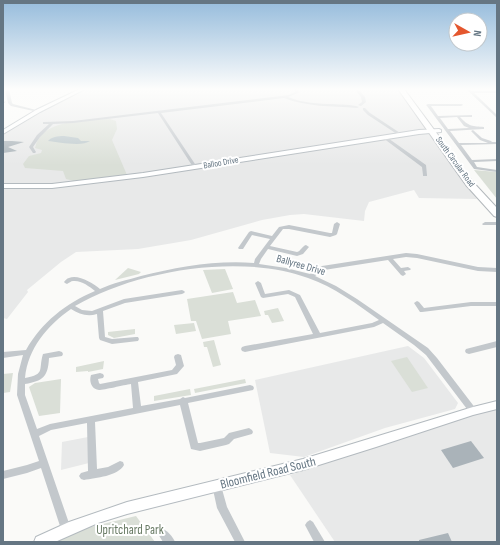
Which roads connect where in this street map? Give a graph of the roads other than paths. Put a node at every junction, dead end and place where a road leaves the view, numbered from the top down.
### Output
1 (31, 114) edge
2 (135, 114) edge
3 (161, 114) edge
4 (372, 114) edge
5 (424, 114) edge
6 (430, 114) edge
7 (434, 114) edge
8 (461, 114) edge
9 (464, 116) junction
10 (471, 116) dead end
11 (437, 117) junction
12 (459, 118) dead end
13 (44, 123) dead end
14 (52, 123) junction
15 (483, 128) dead end
16 (475, 130) junction
17 (438, 131) junction
18 (3, 132) edge
19 (401, 135) junction
20 (384, 137) junction
21 (497, 142) edge
22 (490, 143) junction
23 (458, 144) junction
24 (34, 152) dead end
25 (497, 160) edge
26 (471, 161) junction
27 (195, 167) junction
28 (497, 171) edge
29 (425, 176) dead end
30 (3, 186) edge
31 (497, 204) edge
32 (495, 221) edge
33 (337, 224) dead end
34 (485, 224) dead end
35 (274, 238) junction
36 (267, 247) junction
37 (306, 247) dead end
38 (241, 248) dead end
39 (389, 257) junction
40 (256, 265) junction
41 (408, 269) dead end
42 (497, 270) edge
43 (311, 277) junction
44 (67, 282) dead end
45 (258, 283) dead end
46 (99, 292) junction
47 (182, 292) dead end
48 (417, 303) dead end
49 (497, 304) edge
50 (70, 306) junction
51 (100, 311) junction
52 (384, 320) junction
53 (318, 336) junction
54 (136, 339) dead end
55 (497, 344) edge
56 (245, 349) dead end
57 (469, 351) dead end
58 (28, 352) junction
59 (59, 354) dead end
60 (3, 355) edge
61 (178, 357) dead end
62 (100, 376) dead end
63 (134, 380) junction
64 (21, 382) junction
65 (250, 388) dead end
66 (183, 400) junction
67 (497, 405) edge
68 (137, 410) junction
69 (473, 411) junction
70 (91, 419) junction
71 (249, 432) dead end
72 (34, 434) junction
73 (44, 463) junction
74 (120, 465) dead end
75 (93, 474) junction
76 (3, 475) edge
77 (84, 476) dead end
78 (216, 485) junction
79 (310, 525) dead end
80 (66, 529) junction
81 (41, 542) edge
82 (240, 542) edge
83 (320, 542) edge

1 - 18 street
2 - 14 street
3 - 27 street
4 - 19 street
5 - 17 highway, South Circular Road
6 - 17 highway, South Circular Road
7 - 11 street
8 - 9 street
9 - 10 street
9 - 11 street
11 - 17 street
12 - 16 street
13 - 14 street
14 - 24 street
15 - 16 street
16 - 17 street
16 - 22 street
17 - 19 street, Balloo Drive
17 - 23 street
17 - 31 highway, South Circular Road
17 - 32 highway, South Circular Road
19 - 20 street, Balloo Drive
20 - 27 street, Balloo Drive
20 - 29 street
21 - 22 street
22 - 23 street
23 - 26 street
25 - 26 street
26 - 28 street
27 - 30 street, Balloo Drive
32 - 34 street
33 - 35 street
35 - 36 street
35 - 38 street
36 - 37 street
36 - 40 street
39 - 41 street
39 - 42 street
39 - 43 street
40 - 43 street, Ballyree Drive
40 - 46 street, Ballyree Drive
43 - 52 street, Ballyree Drive
44 - 46 street
45 - 53 street
46 - 50 street, Ballyree Drive
47 - 51 street
48 - 49 street
50 - 51 street
50 - 58 street, Ballyree Drive
51 - 54 street
52 - 53 street
52 - 69 street, Ballyree Drive
53 - 56 street
55 - 57 street
58 - 60 street
58 - 64 street, Ballyree Drive
59 - 64 street
61 - 63 street
62 - 63 street
63 - 68 street
64 - 72 street, Ballyree Drive
65 - 66 street
66 - 68 street
66 - 71 street
67 - 69 street, Bloomfield Road South
68 - 70 street
69 - 78 street, Bloomfield Road South
70 - 72 street
70 - 75 street
72 - 73 street, Ballyree Drive
73 - 76 street
73 - 80 street, Ballyree Drive
74 - 75 street
75 - 77 street
78 - 80 street, Bloomfield Road South
78 - 82 street
79 - 83 street
80 - 81 street, Bloomfield Road South

